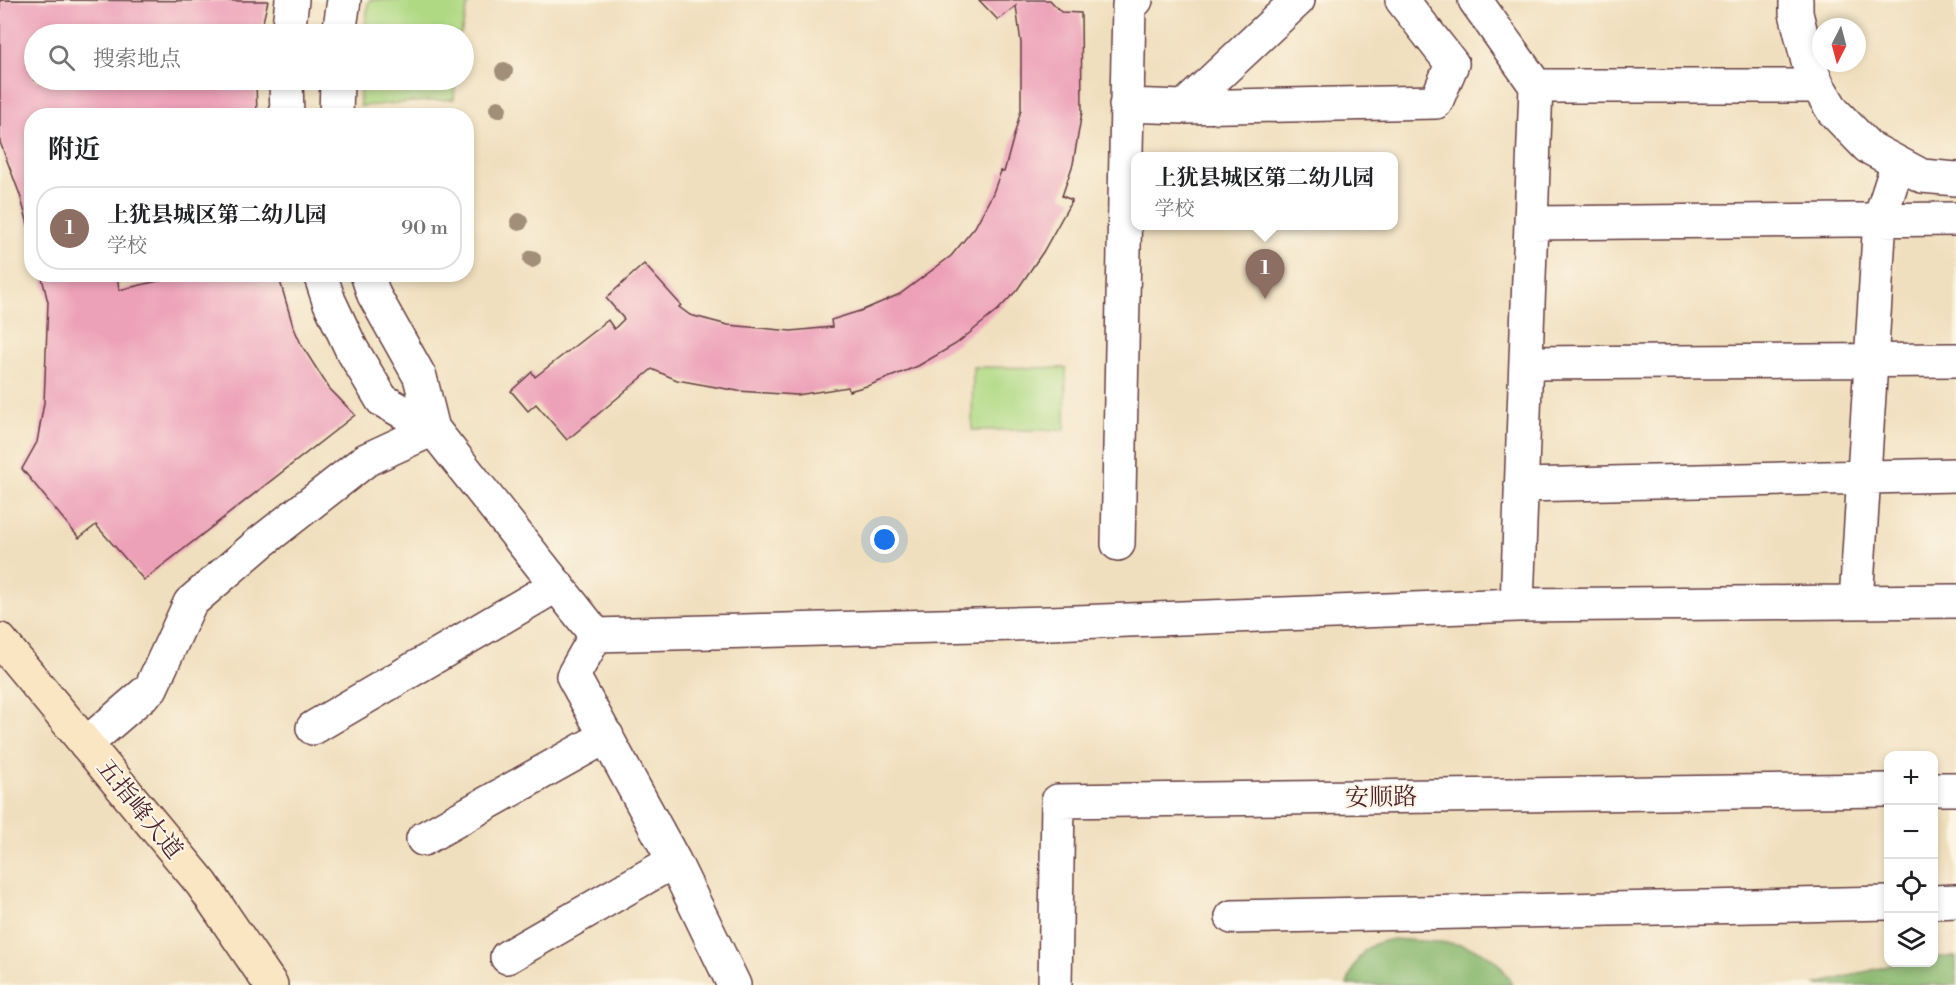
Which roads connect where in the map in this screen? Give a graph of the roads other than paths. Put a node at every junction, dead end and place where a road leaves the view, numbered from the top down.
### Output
1 (292, 0) edge
2 (344, 0) edge
3 (1136, 0) edge
4 (1298, 0) edge
5 (1402, 0) edge
6 (1475, 0) edge
7 (1796, 0) edge
8 (289, 24) edge
9 (340, 24) edge
10 (1536, 86) junction
11 (1818, 86) junction
12 (286, 90) edge
13 (337, 90) edge
14 (1126, 105) junction
15 (1184, 107) junction
16 (287, 108) edge
17 (336, 108) edge
18 (1898, 163) junction
19 (1956, 179) edge
20 (1880, 219) junction
21 (1956, 219) edge
22 (1531, 223) junction
23 (323, 282) edge
24 (370, 282) edge
25 (380, 307) junction
26 (340, 324) junction
27 (1872, 360) junction
28 (1956, 360) edge
29 (1526, 363) junction
30 (433, 429) junction
31 (1956, 475) edge
32 (1865, 476) junction
33 (1521, 484) junction
34 (1118, 544) dead end
35 (557, 585) junction
36 (1956, 601) edge
37 (1856, 602) junction
38 (1517, 605) junction
39 (596, 635) junction
40 (0, 640) edge
41 (313, 728) dead end
42 (607, 736) junction
43 (86, 744) junction
44 (1938, 789) edge
45 (1956, 789) edge
46 (1884, 790) edge
47 (423, 839) dead end
48 (674, 861) junction
49 (1956, 901) edge
50 (1938, 902) edge
51 (1884, 903) edge
52 (1232, 917) dead end
53 (507, 957) dead end
54 (271, 985) edge
55 (734, 985) edge
56 (1056, 985) edge

1 - 8 street
2 - 9 street
3 - 14 street
4 - 15 street
5 - 15 street
6 - 10 street
7 - 11 street
10 - 11 street
10 - 22 street
11 - 18 street
12 - 16 street
13 - 17 street
14 - 15 street
14 - 34 street
18 - 19 street
18 - 20 street
20 - 21 street
20 - 22 street
20 - 27 street
22 - 29 street
23 - 26 street
24 - 25 street
25 - 26 street
25 - 30 street
26 - 30 street
27 - 28 street
27 - 29 street
27 - 32 street
29 - 33 street
30 - 35 street
30 - 43 street
31 - 32 street
32 - 33 street
32 - 37 street
33 - 38 street
35 - 39 street
35 - 41 street
36 - 37 street
37 - 38 street
38 - 39 street
39 - 42 street
40 - 43 main road, 五指峰大道
42 - 47 street
42 - 48 street
43 - 54 main road, 五指峰大道
44 - 45 street
46 - 56 street, 安顺路
48 - 53 street
48 - 55 street
49 - 50 street
51 - 52 street

